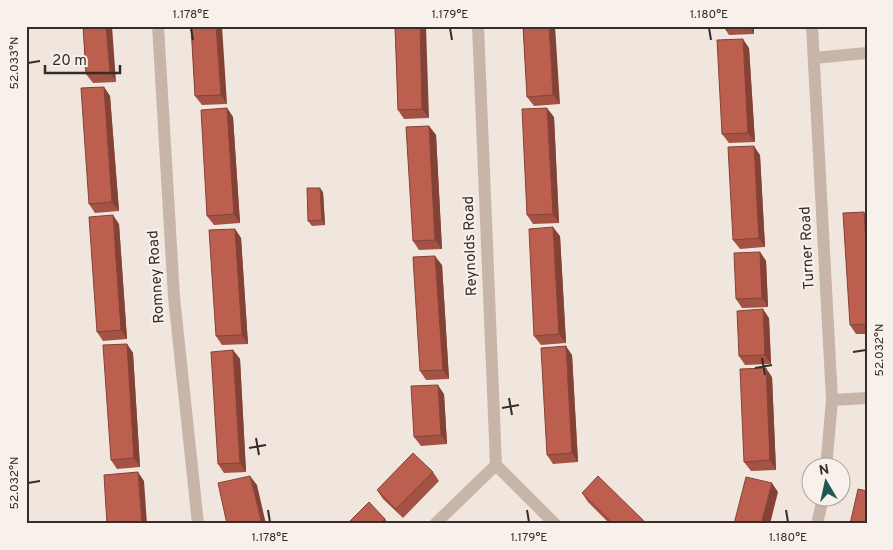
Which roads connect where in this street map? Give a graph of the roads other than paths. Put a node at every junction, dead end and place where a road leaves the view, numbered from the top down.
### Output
1 (158, 26) edge
2 (478, 26) edge
3 (812, 26) edge
4 (867, 53) edge
5 (814, 58) junction
6 (867, 398) edge
7 (832, 400) junction
8 (827, 458) edge
9 (496, 465) junction
10 (821, 508) edge
11 (198, 524) edge
12 (435, 524) edge
13 (555, 524) edge
14 (817, 524) edge

1 - 11 street, Romney Road
2 - 9 street, Reynolds Road
3 - 5 street, Turner Road
4 - 5 street
5 - 7 street, Turner Road
6 - 7 street
7 - 8 street, Turner Road
9 - 12 street
9 - 13 street
10 - 14 street

